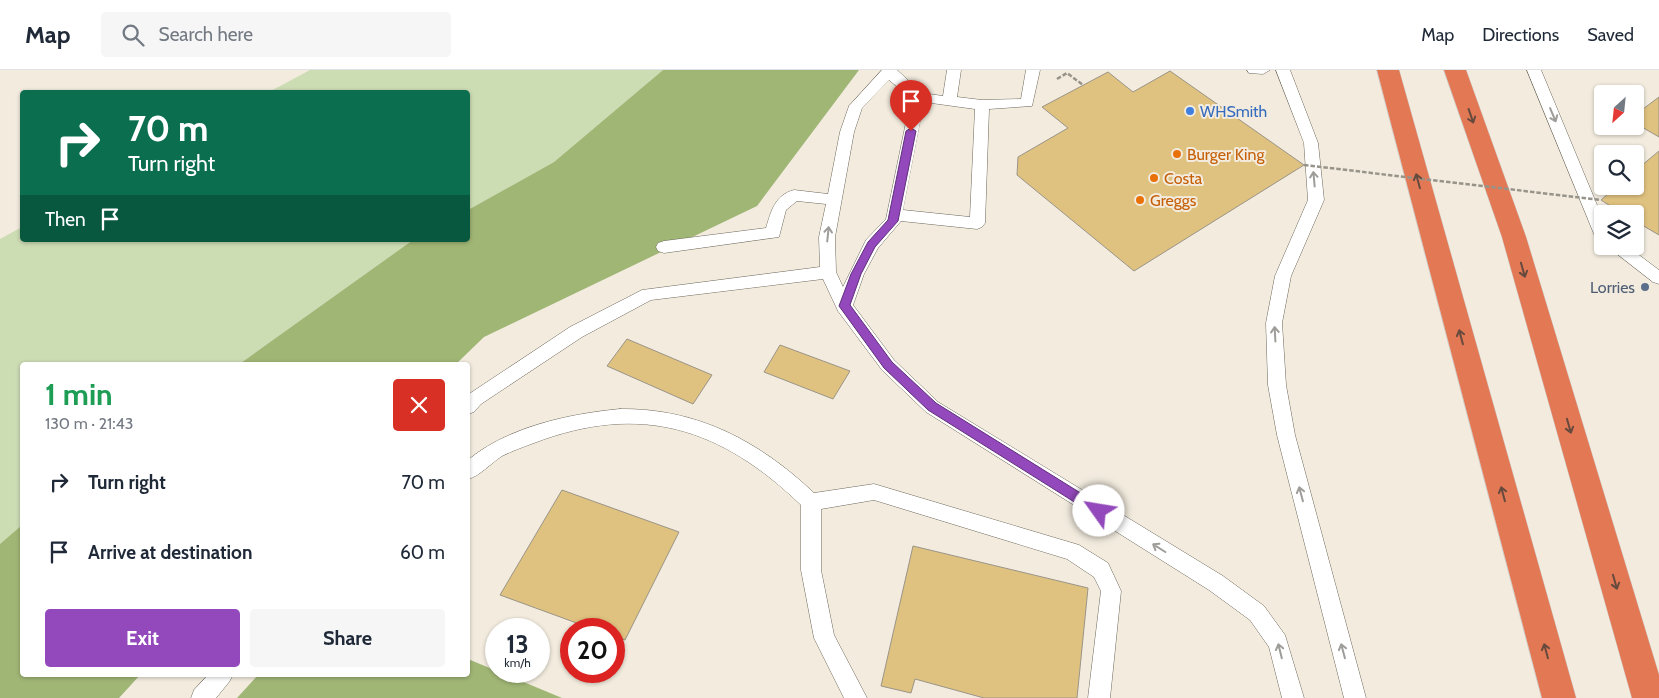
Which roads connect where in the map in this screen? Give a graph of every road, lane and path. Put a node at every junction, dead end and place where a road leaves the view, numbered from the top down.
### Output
1 (954, 70) edge
2 (1033, 70) edge
3 (1254, 70) edge
4 (1263, 70) edge
5 (1284, 70) edge
6 (1388, 70) edge
7 (1455, 70) edge
8 (1534, 70) edge
9 (889, 71) edge
10 (918, 97) junction
11 (949, 102) junction
12 (982, 105) junction
13 (1304, 165) dead end
14 (834, 200) junction
15 (1601, 200) dead end
16 (894, 215) junction
17 (1594, 215) edge
18 (664, 247) dead end
19 (1627, 255) edge
20 (828, 272) junction
21 (1659, 278) edge
22 (844, 306) junction
23 (470, 405) edge
24 (470, 469) edge
25 (810, 502) junction
26 (220, 677) edge
27 (202, 698) edge
28 (856, 698) edge
29 (1098, 698) edge
30 (1293, 698) edge
31 (1355, 698) edge
32 (1559, 698) edge
33 (1649, 698) edge

1 - 11 lane
2 - 12 lane
3 - 4 lane
31 -> 5 lane
32 -> 6 highway
7 -> 33 highway
8 -> 17 lane
9 - 10 lane
9 - 14 lane
10 - 11 lane
10 - 16 lane
11 - 12 lane
12 - 16 lane
13 - 15 path, bridge
14 - 18 lane
20 -> 14 lane
16 - 22 lane
19 - 21 lane
20 - 22 lane
20 - 23 lane
30 -> 22 lane
24 - 25 lane
25 - 28 lane
25 - 29 lane
26 - 27 lane

